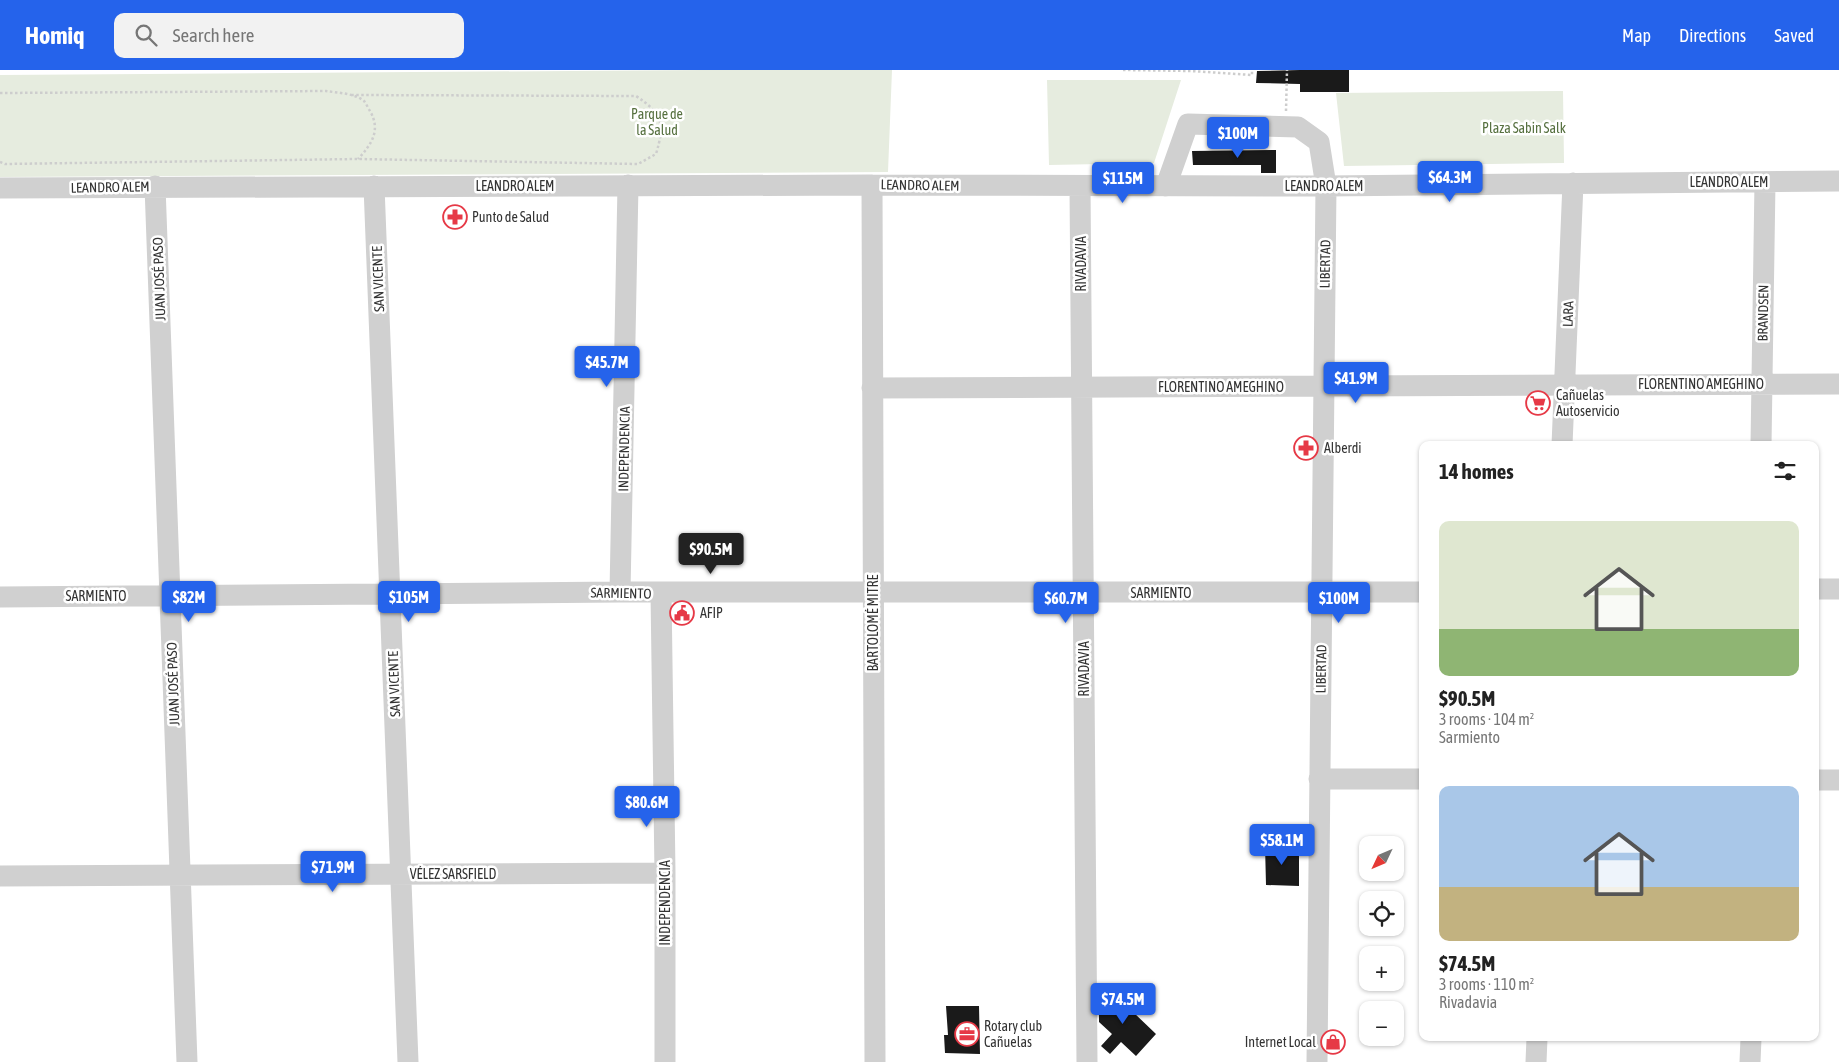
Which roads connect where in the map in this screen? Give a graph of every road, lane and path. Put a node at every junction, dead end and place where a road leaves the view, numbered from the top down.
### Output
1 (1123, 70) edge
2 (1191, 70) edge
3 (1252, 70) edge
4 (1287, 70) edge
5 (0, 93) edge
6 (351, 95) junction
7 (1286, 127) junction
8 (358, 159) junction
9 (0, 162) edge
10 (1765, 182) junction
11 (1839, 182) edge
12 (1574, 183) junction
13 (872, 184) junction
14 (628, 185) junction
15 (155, 186) junction
16 (374, 186) junction
17 (1080, 186) junction
18 (1166, 186) junction
19 (1326, 186) junction
20 (0, 188) edge
21 (1762, 384) junction
22 (1839, 384) edge
23 (1565, 385) junction
24 (1324, 386) junction
25 (1082, 387) junction
26 (872, 388) junction
27 (1562, 441) edge
28 (1760, 441) edge
29 (1819, 589) edge
30 (1839, 589) edge
31 (620, 592) junction
32 (1084, 592) junction
33 (1419, 592) edge
34 (662, 593) junction
35 (873, 593) junction
36 (1322, 593) junction
37 (390, 594) junction
38 (170, 596) junction
39 (0, 597) edge
40 (1319, 779) junction
41 (1419, 779) edge
42 (1819, 780) edge
43 (1839, 780) edge
44 (665, 873) junction
45 (401, 874) junction
46 (180, 875) junction
47 (0, 876) edge
48 (1537, 1041) edge
49 (1751, 1041) edge
50 (187, 1062) edge
51 (408, 1062) edge
52 (665, 1062) edge
53 (875, 1062) edge
54 (1088, 1062) edge
55 (1317, 1062) edge
56 (1536, 1062) edge
57 (1750, 1062) edge

1 - 2 path
2 - 3 path
4 - 7 path
5 - 6 path
6 - 8 path
6 - 8 path
7 - 18 street, LIBERTAD
7 - 19 street, LIBERTAD
8 - 9 path
10 - 11 street, LEANDRO ALEM
10 - 12 street, LEANDRO ALEM
10 - 21 street, BRANDSEN
12 - 19 street, LEANDRO ALEM
12 - 23 street, LARA
13 - 14 street, LEANDRO ALEM
13 - 17 street, LEANDRO ALEM
13 - 26 street, BARTOLOMÉ MITRE
14 - 16 street, LEANDRO ALEM
14 - 31 street, INDEPENDENCIA
15 - 16 street, LEANDRO ALEM
15 - 20 street, LEANDRO ALEM
15 - 38 street, JUAN JOSÉ PASO
16 - 37 street, SAN VICENTE
17 - 18 street, LEANDRO ALEM
17 - 25 street, RIVADAVIA
18 - 19 street, LEANDRO ALEM
19 - 24 street, LIBERTAD
21 - 22 street, FLORENTINO AMEGHINO
21 - 23 street, FLORENTINO AMEGHINO
21 - 28 street, BRANDSEN
23 - 24 street, FLORENTINO AMEGHINO
23 - 27 street, LARA
24 - 25 street, FLORENTINO AMEGHINO
24 - 36 street, LIBERTAD
25 - 26 street, FLORENTINO AMEGHINO
25 - 32 street, RIVADAVIA
26 - 35 street, BARTOLOMÉ MITRE
29 - 30 street
31 - 34 street, SARMIENTO
31 - 37 street, SARMIENTO
32 - 35 street, SARMIENTO
32 - 36 street, SARMIENTO
32 - 54 street, RIVADAVIA
33 - 36 street, SARMIENTO
34 - 35 street, SARMIENTO
34 - 44 street, INDEPENDENCIA
35 - 53 street, BARTOLOMÉ MITRE
36 - 40 street, LIBERTAD
37 - 38 street, SARMIENTO
37 - 45 street, SAN VICENTE
38 - 39 street, SARMIENTO
38 - 46 street, JUAN JOSÉ PASO
40 - 41 street
40 - 55 street, LIBERTAD
42 - 43 street
44 - 45 street, VÉLEZ SARSFIELD
44 - 52 street, INDEPENDENCIA
45 - 46 street, VÉLEZ SARSFIELD
45 - 51 street, SAN VICENTE
46 - 47 street, VÉLEZ SARSFIELD
46 - 50 street, JUAN JOSÉ PASO
48 - 56 street
49 - 57 street

